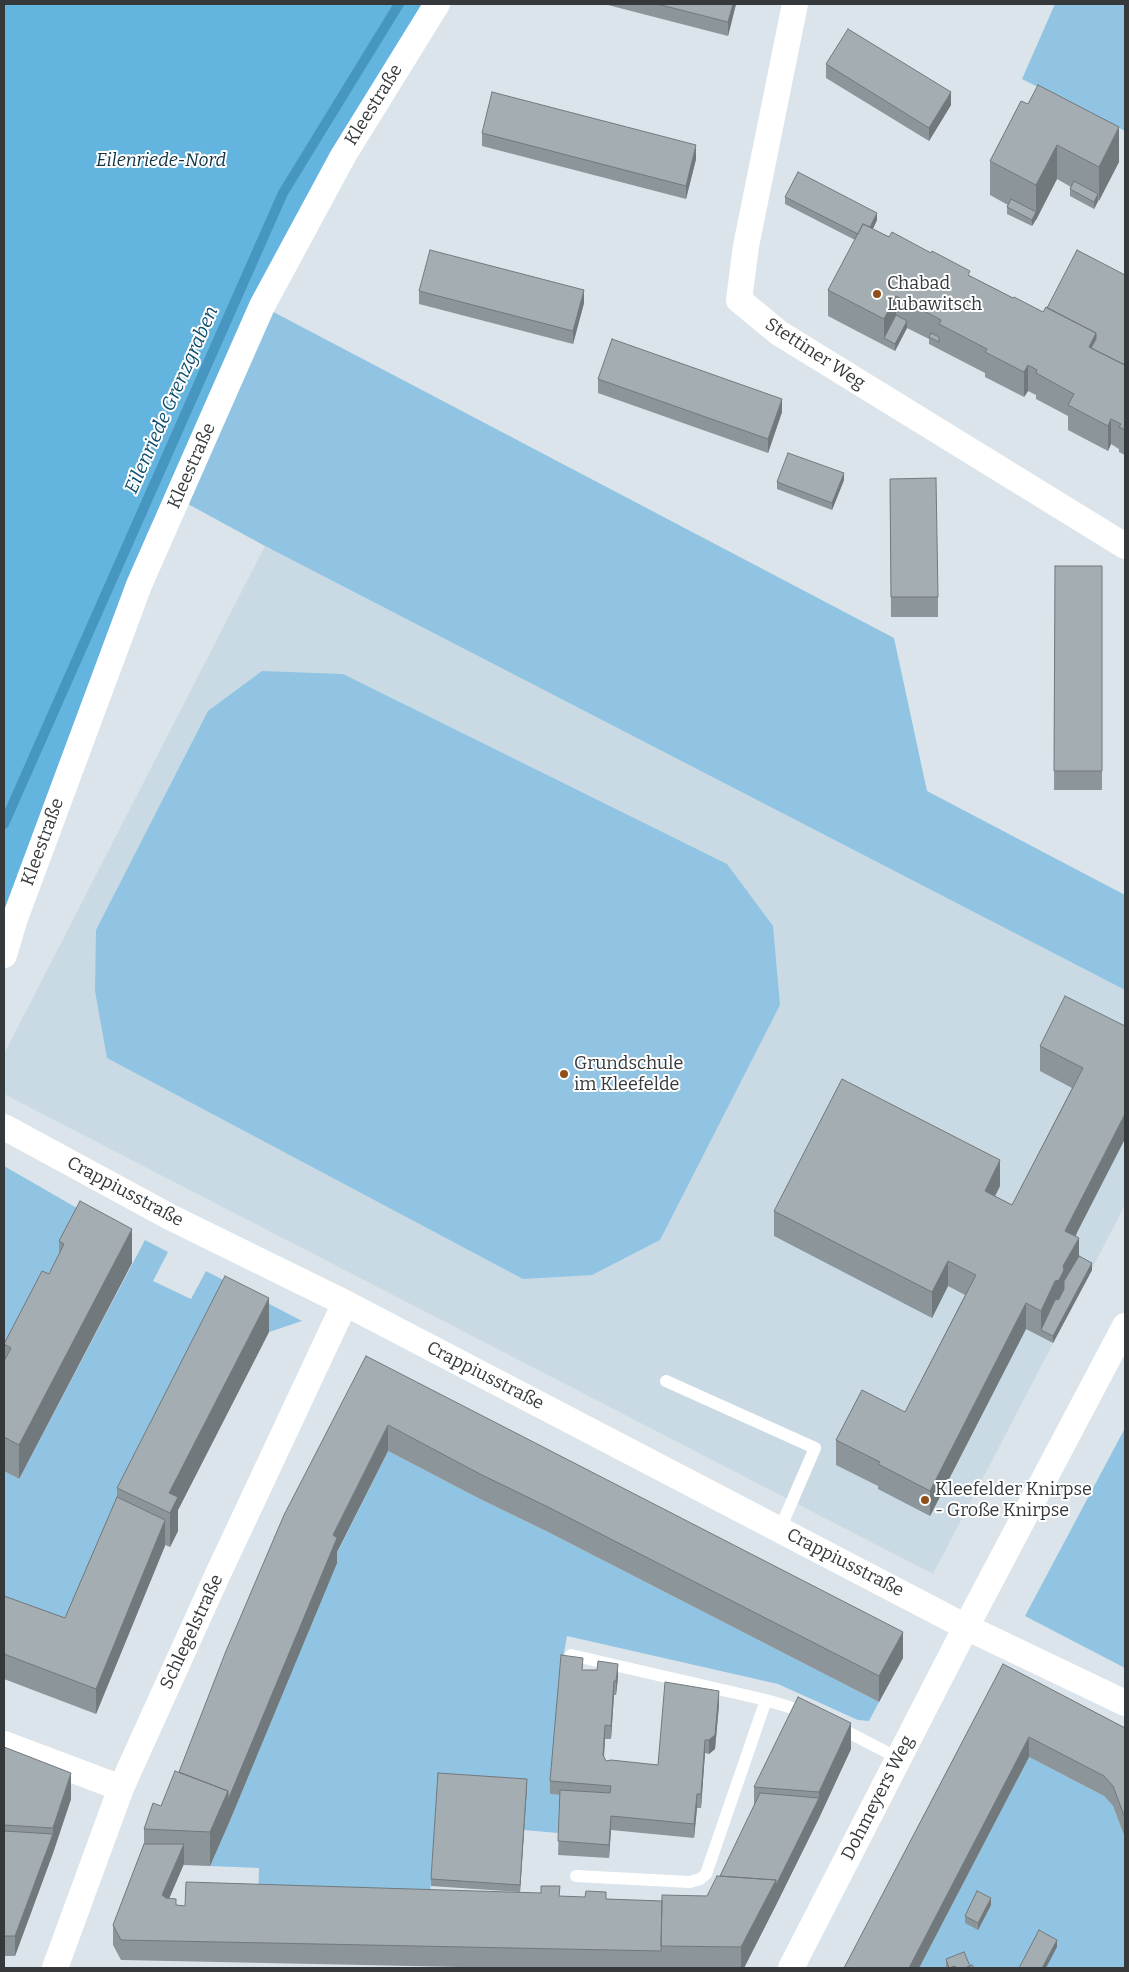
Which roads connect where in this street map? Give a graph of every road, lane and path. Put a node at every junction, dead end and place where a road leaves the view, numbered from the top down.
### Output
1 (437, 4) edge
2 (795, 4) edge
3 (1125, 546) edge
4 (4, 955) edge
5 (4, 1127) edge
6 (345, 1303) junction
7 (1125, 1326) edge
8 (666, 1381) dead end
9 (780, 1529) junction
10 (966, 1627) junction
11 (571, 1655) edge
12 (766, 1700) junction
13 (1125, 1703) edge
14 (4, 1744) edge
15 (898, 1758) junction
16 (121, 1788) junction
17 (576, 1876) dead end
18 (55, 1968) edge
19 (791, 1968) edge

1 - 4 street, Kleestraße
2 - 3 street, Stettiner Weg
5 - 6 street, Crappiusstraße
6 - 9 street, Crappiusstraße
6 - 16 street, Schlegelstraße
7 - 10 street, Dohmeyers Weg
8 - 9 lane
9 - 10 street, Crappiusstraße
10 - 13 street, Crappiusstraße
10 - 15 street, Dohmeyers Weg
11 - 12 lane
12 - 15 lane
12 - 17 lane
14 - 16 street
15 - 19 street, Dohmeyers Weg
16 - 18 street, Schlegelstraße

